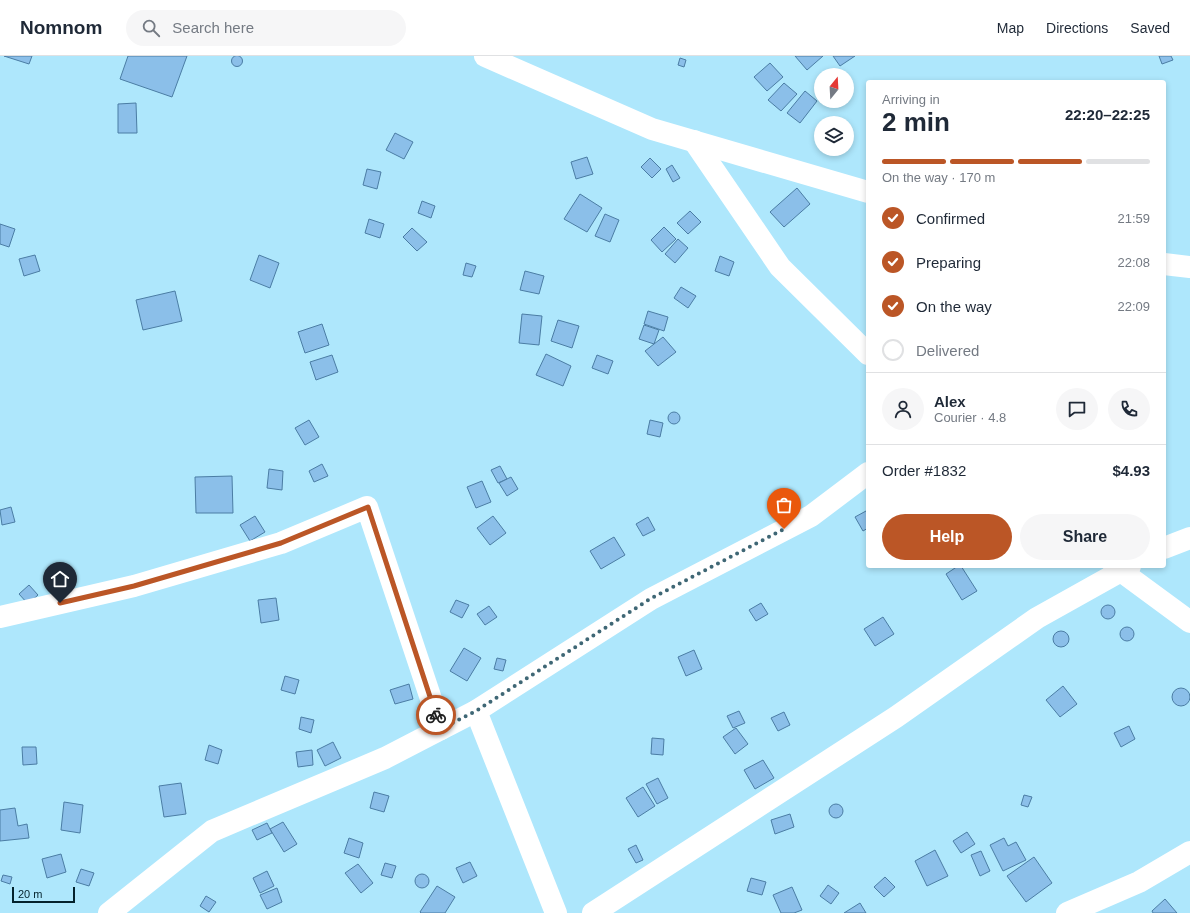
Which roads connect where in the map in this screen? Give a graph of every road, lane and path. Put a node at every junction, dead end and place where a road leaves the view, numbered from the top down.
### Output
1 (485, 56) edge
2 (694, 141) junction
3 (866, 191) edge
4 (1166, 264) edge
5 (1190, 267) edge
6 (866, 352) edge
7 (866, 475) edge
8 (1190, 538) edge
9 (1166, 547) edge
10 (1121, 568) edge
11 (0, 617) edge
12 (1190, 622) edge
13 (476, 711) junction
14 (440, 729) junction
15 (1190, 852) edge
16 (108, 913) edge
17 (556, 913) edge
18 (593, 913) edge
19 (1067, 913) edge

1 - 2 street
2 - 3 street
2 - 6 street
4 - 5 street
7 - 13 street
8 - 9 street
10 - 12 street
10 - 18 street
11 - 14 street
13 - 14 street
13 - 17 street
14 - 16 street
15 - 19 street

